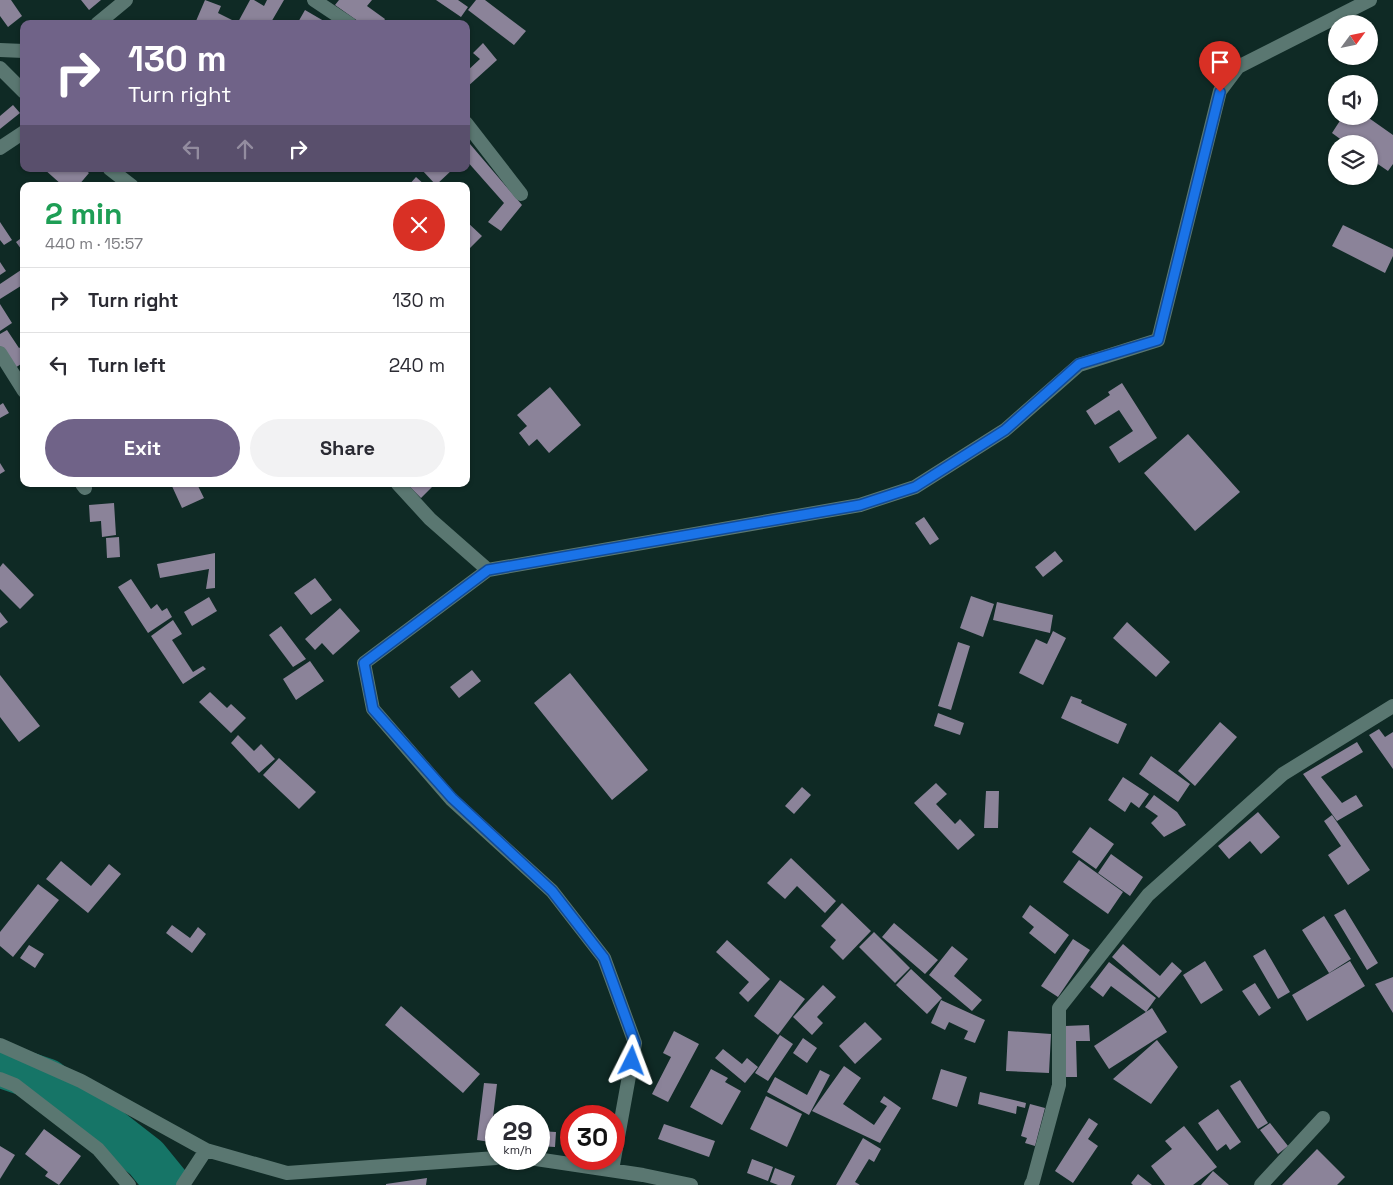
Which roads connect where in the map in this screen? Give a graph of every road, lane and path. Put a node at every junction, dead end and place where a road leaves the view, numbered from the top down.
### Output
1 (126, 0) edge
2 (314, 0) edge
3 (1370, 0) edge
4 (102, 20) edge
5 (344, 20) edge
6 (0, 50) edge
7 (20, 51) edge
8 (0, 68) edge
9 (20, 88) edge
10 (470, 128) edge
11 (20, 135) edge
12 (0, 148) edge
13 (114, 172) edge
14 (127, 182) edge
15 (522, 194) dead end
16 (0, 353) edge
17 (20, 385) edge
18 (401, 487) edge
19 (488, 570) junction
20 (1393, 706) edge
21 (0, 1045) edge
22 (0, 1079) edge
23 (624, 1105) edge
24 (1323, 1118) dead end
25 (206, 1150) junction
26 (485, 1159) edge
27 (612, 1170) edge
28 (641, 1180) edge
29 (187, 1183) edge
30 (129, 1185) edge
31 (691, 1185) edge
32 (1030, 1185) edge
33 (1261, 1185) edge

1 - 4 street
2 - 5 street
3 - 19 street
6 - 7 street
8 - 9 street
10 - 15 street
11 - 12 street
13 - 14 street
16 - 17 street
18 - 19 street
19 - 23 street
20 - 32 street
21 - 25 street
22 - 30 street
24 - 33 street
25 - 26 street
25 - 29 street
27 - 28 street
28 - 31 street

